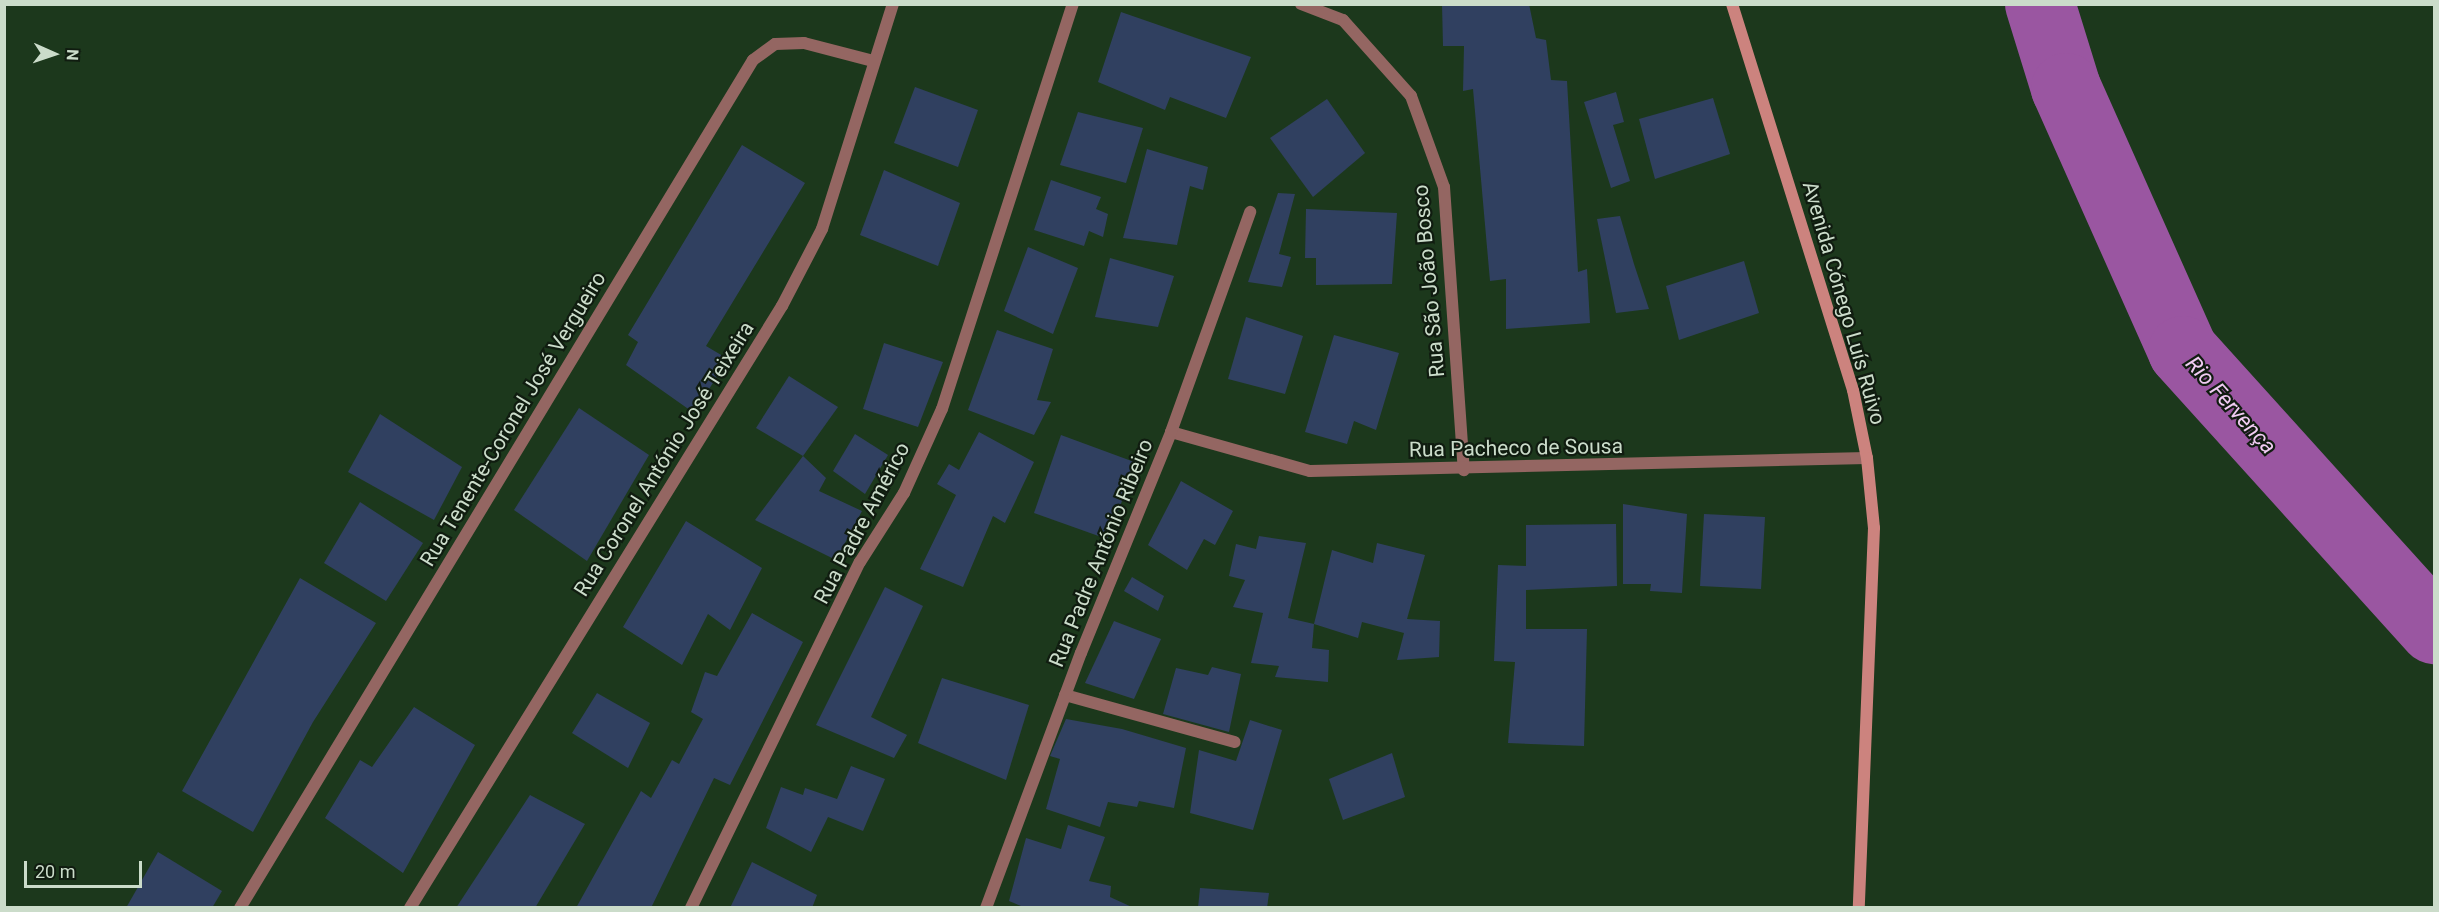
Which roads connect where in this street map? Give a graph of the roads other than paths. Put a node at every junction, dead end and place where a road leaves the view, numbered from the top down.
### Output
1 (893, 4) edge
2 (1073, 4) edge
3 (1301, 4) edge
4 (1732, 4) edge
5 (873, 62) junction
6 (1250, 212) dead end
7 (1172, 432) junction
8 (1867, 459) junction
9 (1464, 470) junction
10 (1065, 695) junction
11 (1235, 742) dead end
12 (240, 908) edge
13 (410, 908) edge
14 (691, 908) edge
15 (986, 908) edge
16 (1859, 908) edge

1 - 5 street, Rua Coronel António José Teixeira
2 - 14 street, Rua Padre Américo
3 - 9 street, Rua São João Bosco
4 - 8 street, Avenida Cónego Luís Ruivo
5 - 12 street, Rua Tenente-Coronel José Vergueiro
5 - 13 street, Rua Coronel António José Teixeira
6 - 7 street, Rua Padre António Ribeiro
7 - 9 street, Rua Pacheco de Sousa
7 - 10 street, Rua Padre António Ribeiro
8 - 9 street, Rua Pacheco de Sousa
8 - 16 street, Avenida Cónego Luís Ruivo
10 - 11 street
10 - 15 street, Rua Padre António Ribeiro

